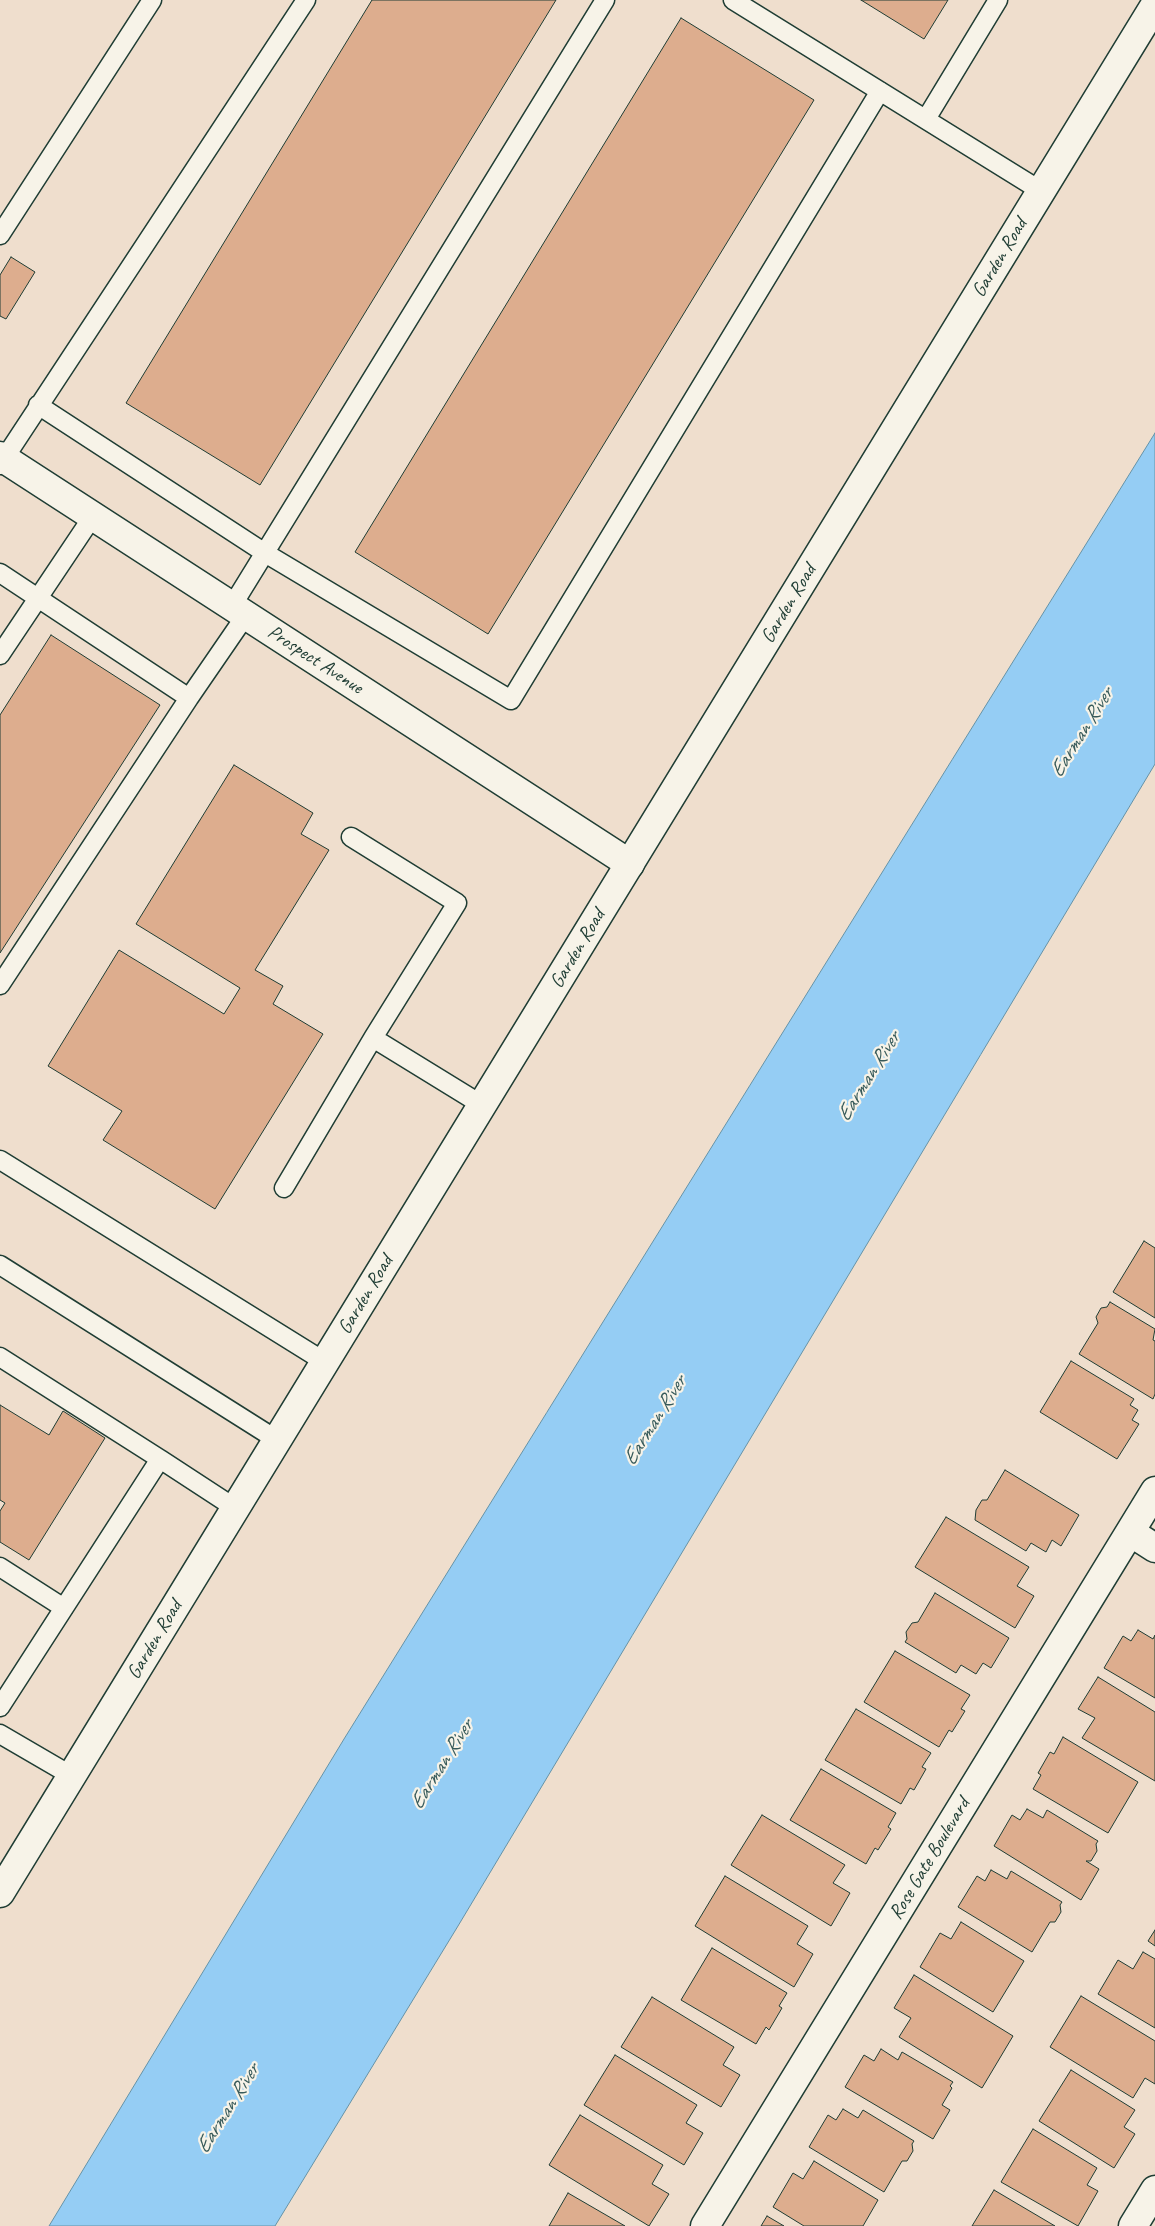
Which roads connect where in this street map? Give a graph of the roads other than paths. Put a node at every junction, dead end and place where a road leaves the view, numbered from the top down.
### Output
1 (152, 0) edge
2 (306, 0) edge
3 (605, 0) edge
4 (733, 0) edge
5 (998, 0) edge
6 (1155, 5) edge
7 (880, 91) junction
8 (926, 119) junction
9 (1041, 191) junction
10 (0, 235) edge
11 (38, 406) junction
12 (2, 460) edge
13 (93, 516) junction
14 (265, 553) junction
15 (0, 573) edge
16 (37, 598) junction
17 (239, 611) junction
18 (0, 655) edge
19 (189, 698) junction
20 (351, 837) dead end
21 (630, 864) junction
22 (0, 985) edge
23 (373, 1038) junction
24 (482, 1105) junction
25 (0, 1160) edge
26 (284, 1188) dead end
27 (0, 1265) edge
28 (0, 1356) edge
29 (325, 1362) junction
30 (277, 1440) junction
31 (160, 1459) junction
32 (1155, 1492) edge
33 (236, 1508) junction
34 (1130, 1532) junction
35 (1155, 1548) edge
36 (0, 1567) edge
37 (64, 1608) junction
38 (0, 1707) edge
39 (0, 1734) edge
40 (72, 1776) junction
41 (0, 1893) edge
42 (1155, 2190) edge
43 (705, 2226) edge
44 (1133, 2226) edge

1 - 10 lane
2 - 11 lane
3 - 14 lane
4 - 7 lane
5 - 8 lane
6 - 9 street, Garden Road
7 - 8 lane
7 - 14 lane
8 - 9 lane
9 - 21 street, Garden Road
11 - 12 lane
11 - 14 lane
12 - 13 street, Prospect Avenue
13 - 16 lane
13 - 17 street, Prospect Avenue
14 - 17 lane
15 - 16 lane
16 - 18 lane
16 - 19 lane
17 - 19 lane
17 - 21 street, Prospect Avenue
19 - 22 lane
20 - 23 lane
21 - 24 street, Garden Road
23 - 24 lane
23 - 26 lane
24 - 29 street, Garden Road
25 - 29 lane
27 - 30 lane
28 - 31 lane
29 - 30 street, Garden Road
30 - 33 street, Garden Road
31 - 33 lane
31 - 37 lane
32 - 34 street, Rose Gate Boulevard
33 - 40 street, Garden Road
34 - 35 street
34 - 43 street, Rose Gate Boulevard
36 - 37 lane
37 - 38 lane
39 - 40 lane
40 - 41 street, Garden Road
42 - 44 street

